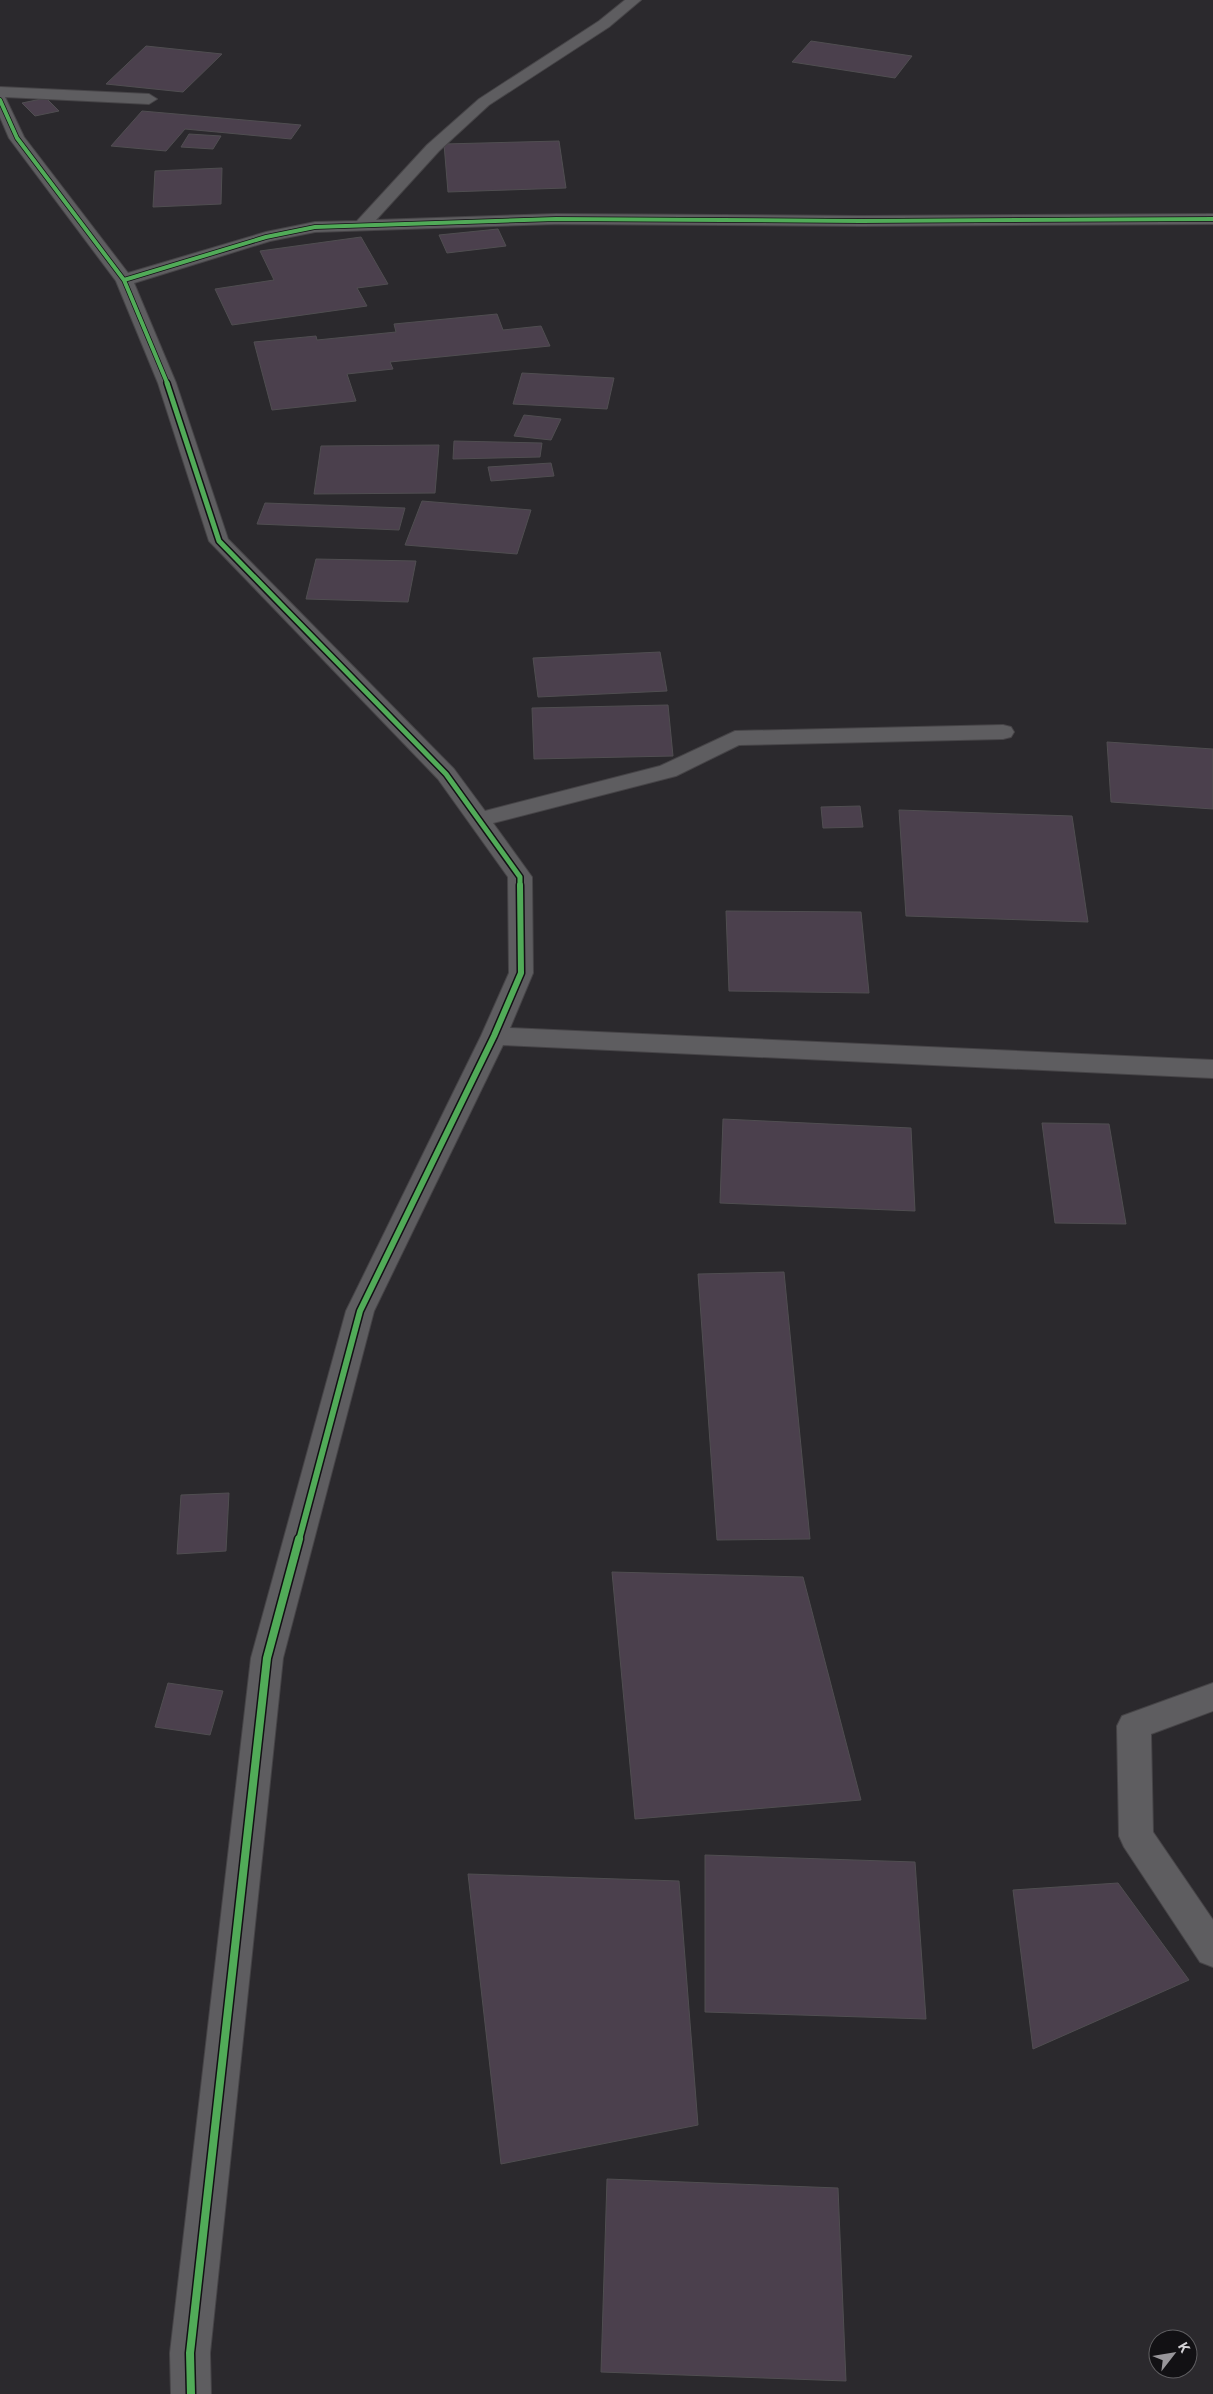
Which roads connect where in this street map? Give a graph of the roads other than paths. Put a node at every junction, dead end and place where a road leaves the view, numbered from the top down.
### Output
1 (634, 0) edge
2 (0, 92) edge
3 (150, 99) dead end
4 (0, 100) edge
5 (1213, 219) edge
6 (363, 224) junction
7 (124, 280) junction
8 (1003, 732) dead end
9 (479, 820) junction
10 (494, 1036) junction
11 (1213, 1068) edge
12 (1213, 1697) edge
13 (1213, 1950) edge
14 (191, 2394) edge

1 - 6 street
2 - 3 street
4 - 7 street
5 - 6 street
6 - 7 street
7 - 9 street
8 - 9 street
9 - 10 street
10 - 11 street
10 - 14 street
12 - 13 street

